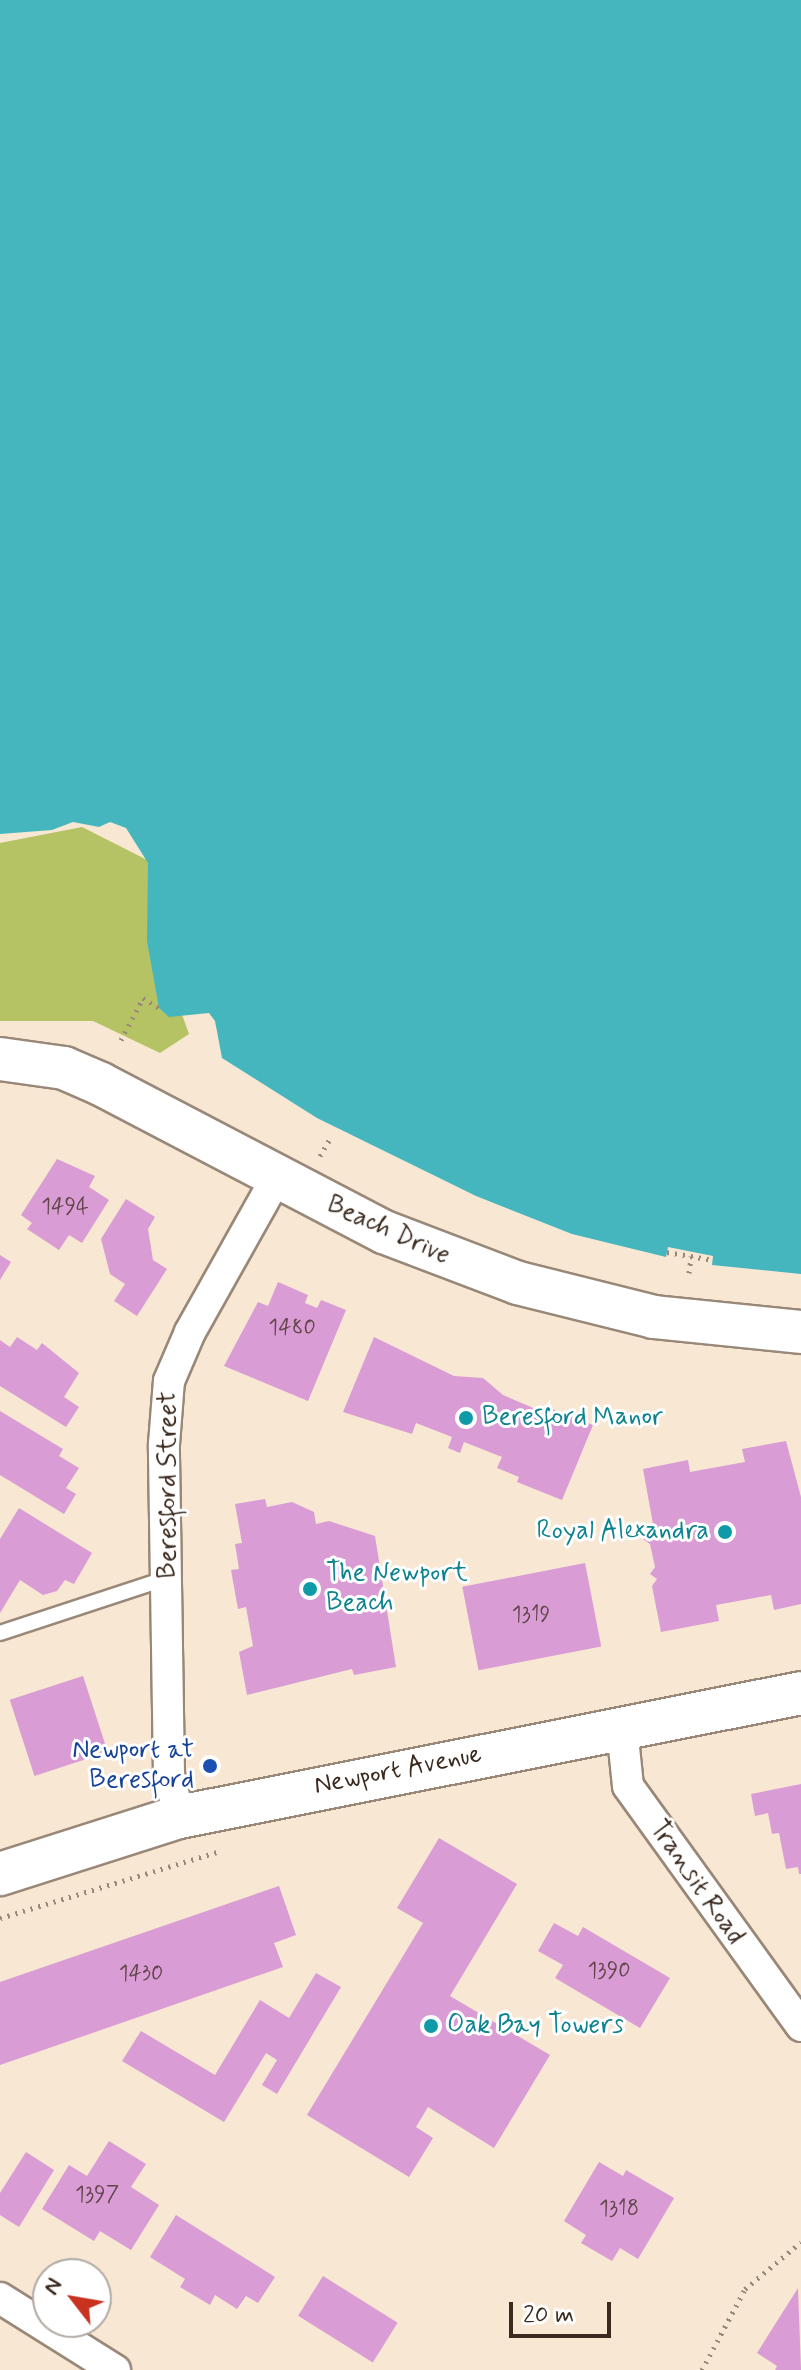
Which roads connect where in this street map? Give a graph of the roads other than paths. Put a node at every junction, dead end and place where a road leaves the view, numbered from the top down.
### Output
1 (4, 1067) edge
2 (276, 1179) junction
3 (801, 1332) edge
4 (168, 1577) junction
5 (0, 1633) edge
6 (801, 1693) edge
7 (622, 1728) junction
8 (179, 1817) junction
9 (0, 1874) edge
10 (801, 2026) edge
11 (0, 2298) edge
12 (115, 2370) edge

1 - 2 main road, Beach Drive
2 - 3 main road, Beach Drive
2 - 4 street, Beresford Street
4 - 5 lane
4 - 8 street, Beresford Street
6 - 7 main road, Newport Avenue
7 - 8 main road, Newport Avenue
7 - 10 street, Transit Road
8 - 9 main road, Newport Avenue
11 - 12 street

